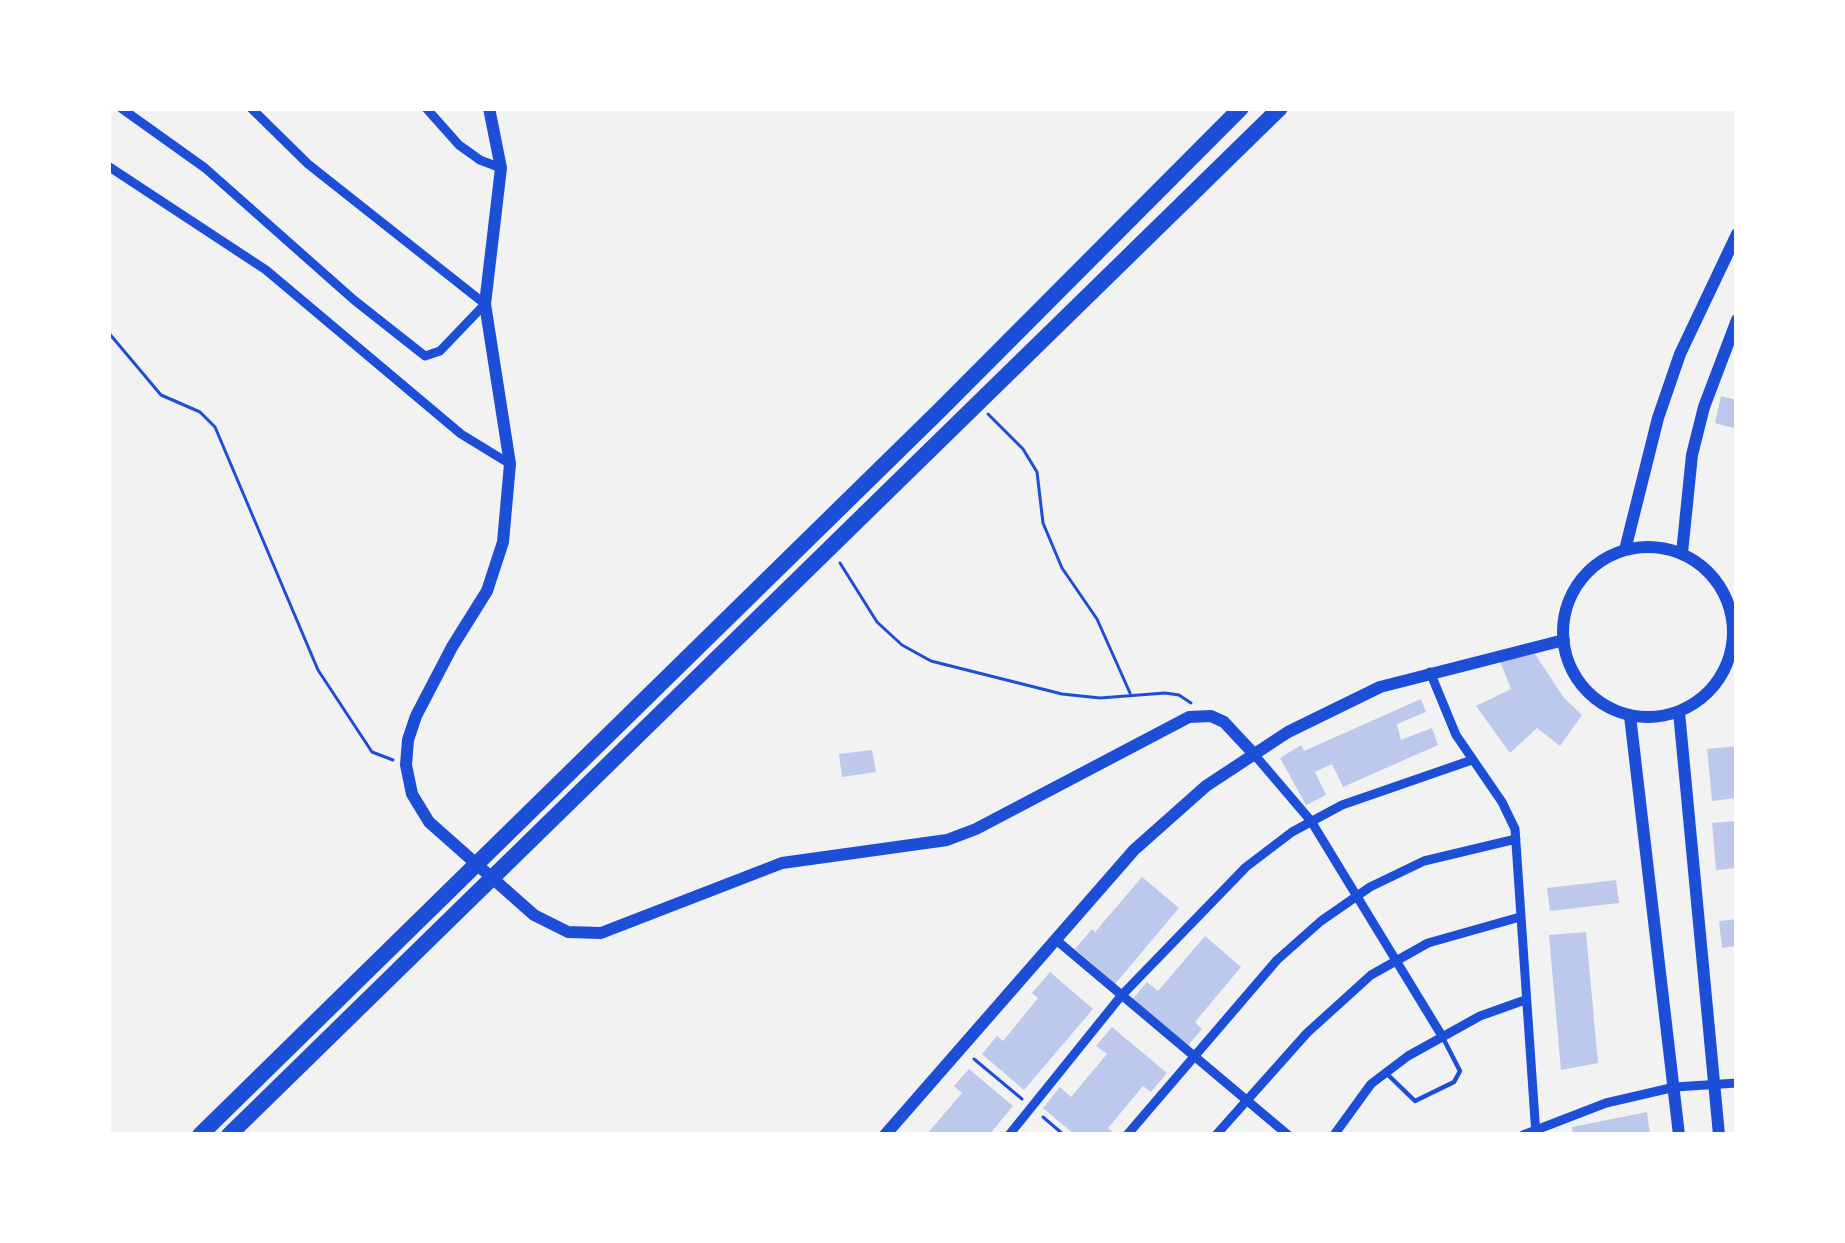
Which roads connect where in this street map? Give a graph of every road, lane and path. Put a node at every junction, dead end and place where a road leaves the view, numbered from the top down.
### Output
1 (122, 108) edge
2 (251, 108) edge
3 (426, 108) edge
4 (489, 108) edge
5 (1241, 108) edge
6 (1280, 108) edge
7 (108, 166) edge
8 (501, 168) junction
9 (1737, 234) edge
10 (484, 304) junction
11 (1737, 320) edge
12 (108, 332) edge
13 (1733, 338) edge
14 (977, 405) junction
15 (510, 464) junction
16 (831, 545) junction
17 (1625, 550) junction
18 (1682, 553) junction
19 (1735, 631) edge
20 (1564, 640) junction
21 (1430, 672) junction
22 (1131, 695) junction
23 (1679, 712) junction
24 (1196, 715) junction
25 (1630, 716) junction
26 (1253, 753) junction
27 (1472, 760) junction
28 (406, 765) junction
29 (1311, 821) junction
30 (1516, 839) junction
31 (1358, 896) junction
32 (1520, 916) junction
33 (1055, 940) junction
34 (1395, 960) junction
35 (1121, 996) junction
36 (1525, 1000) junction
37 (1442, 1036) junction
38 (962, 1049) junction
39 (1192, 1058) junction
40 (1385, 1072) junction
41 (1737, 1083) edge
42 (1715, 1084) junction
43 (1675, 1087) junction
44 (1244, 1101) junction
45 (1032, 1108) junction
46 (1536, 1131) edge
47 (200, 1135) edge
48 (229, 1135) edge
49 (885, 1135) edge
50 (1010, 1135) edge
51 (1064, 1135) edge
52 (1127, 1135) edge
53 (1216, 1135) edge
54 (1288, 1135) edge
55 (1334, 1135) edge
56 (1522, 1135) edge
57 (1679, 1135) edge
58 (1719, 1135) edge

1 - 10 street
2 - 10 street
3 - 8 street
4 - 8 street
5 - 47 highway
6 - 14 highway
7 - 15 street
8 - 10 street
9 - 17 street
10 - 15 street
11 - 13 street
12 - 28 path
13 - 18 street
14 - 16 highway
14 - 22 path
15 - 28 street
16 - 22 path
16 - 48 highway
17 - 18 street
17 - 20 street
18 - 19 street
19 - 23 street
20 - 21 street
20 - 25 street
21 - 26 street
21 - 27 street
22 - 24 path
23 - 25 street
23 - 42 street
24 - 26 street
24 - 28 street
25 - 43 street
26 - 29 street
26 - 33 street
27 - 29 street
27 - 30 street
29 - 31 street
29 - 35 street
30 - 31 street
30 - 32 street
31 - 34 street
31 - 39 street
32 - 34 street
32 - 36 street
33 - 35 street
33 - 38 street
34 - 37 street
34 - 44 street
35 - 39 street
35 - 45 street
36 - 37 street
36 - 46 street
37 - 40 street
37 - 40 lane
38 - 45 path
38 - 49 street
39 - 44 street
39 - 52 street
40 - 55 street
41 - 42 street
42 - 43 street
42 - 58 street
43 - 46 street
43 - 57 street
44 - 53 street
44 - 54 street
45 - 50 street
45 - 51 path
46 - 56 street

